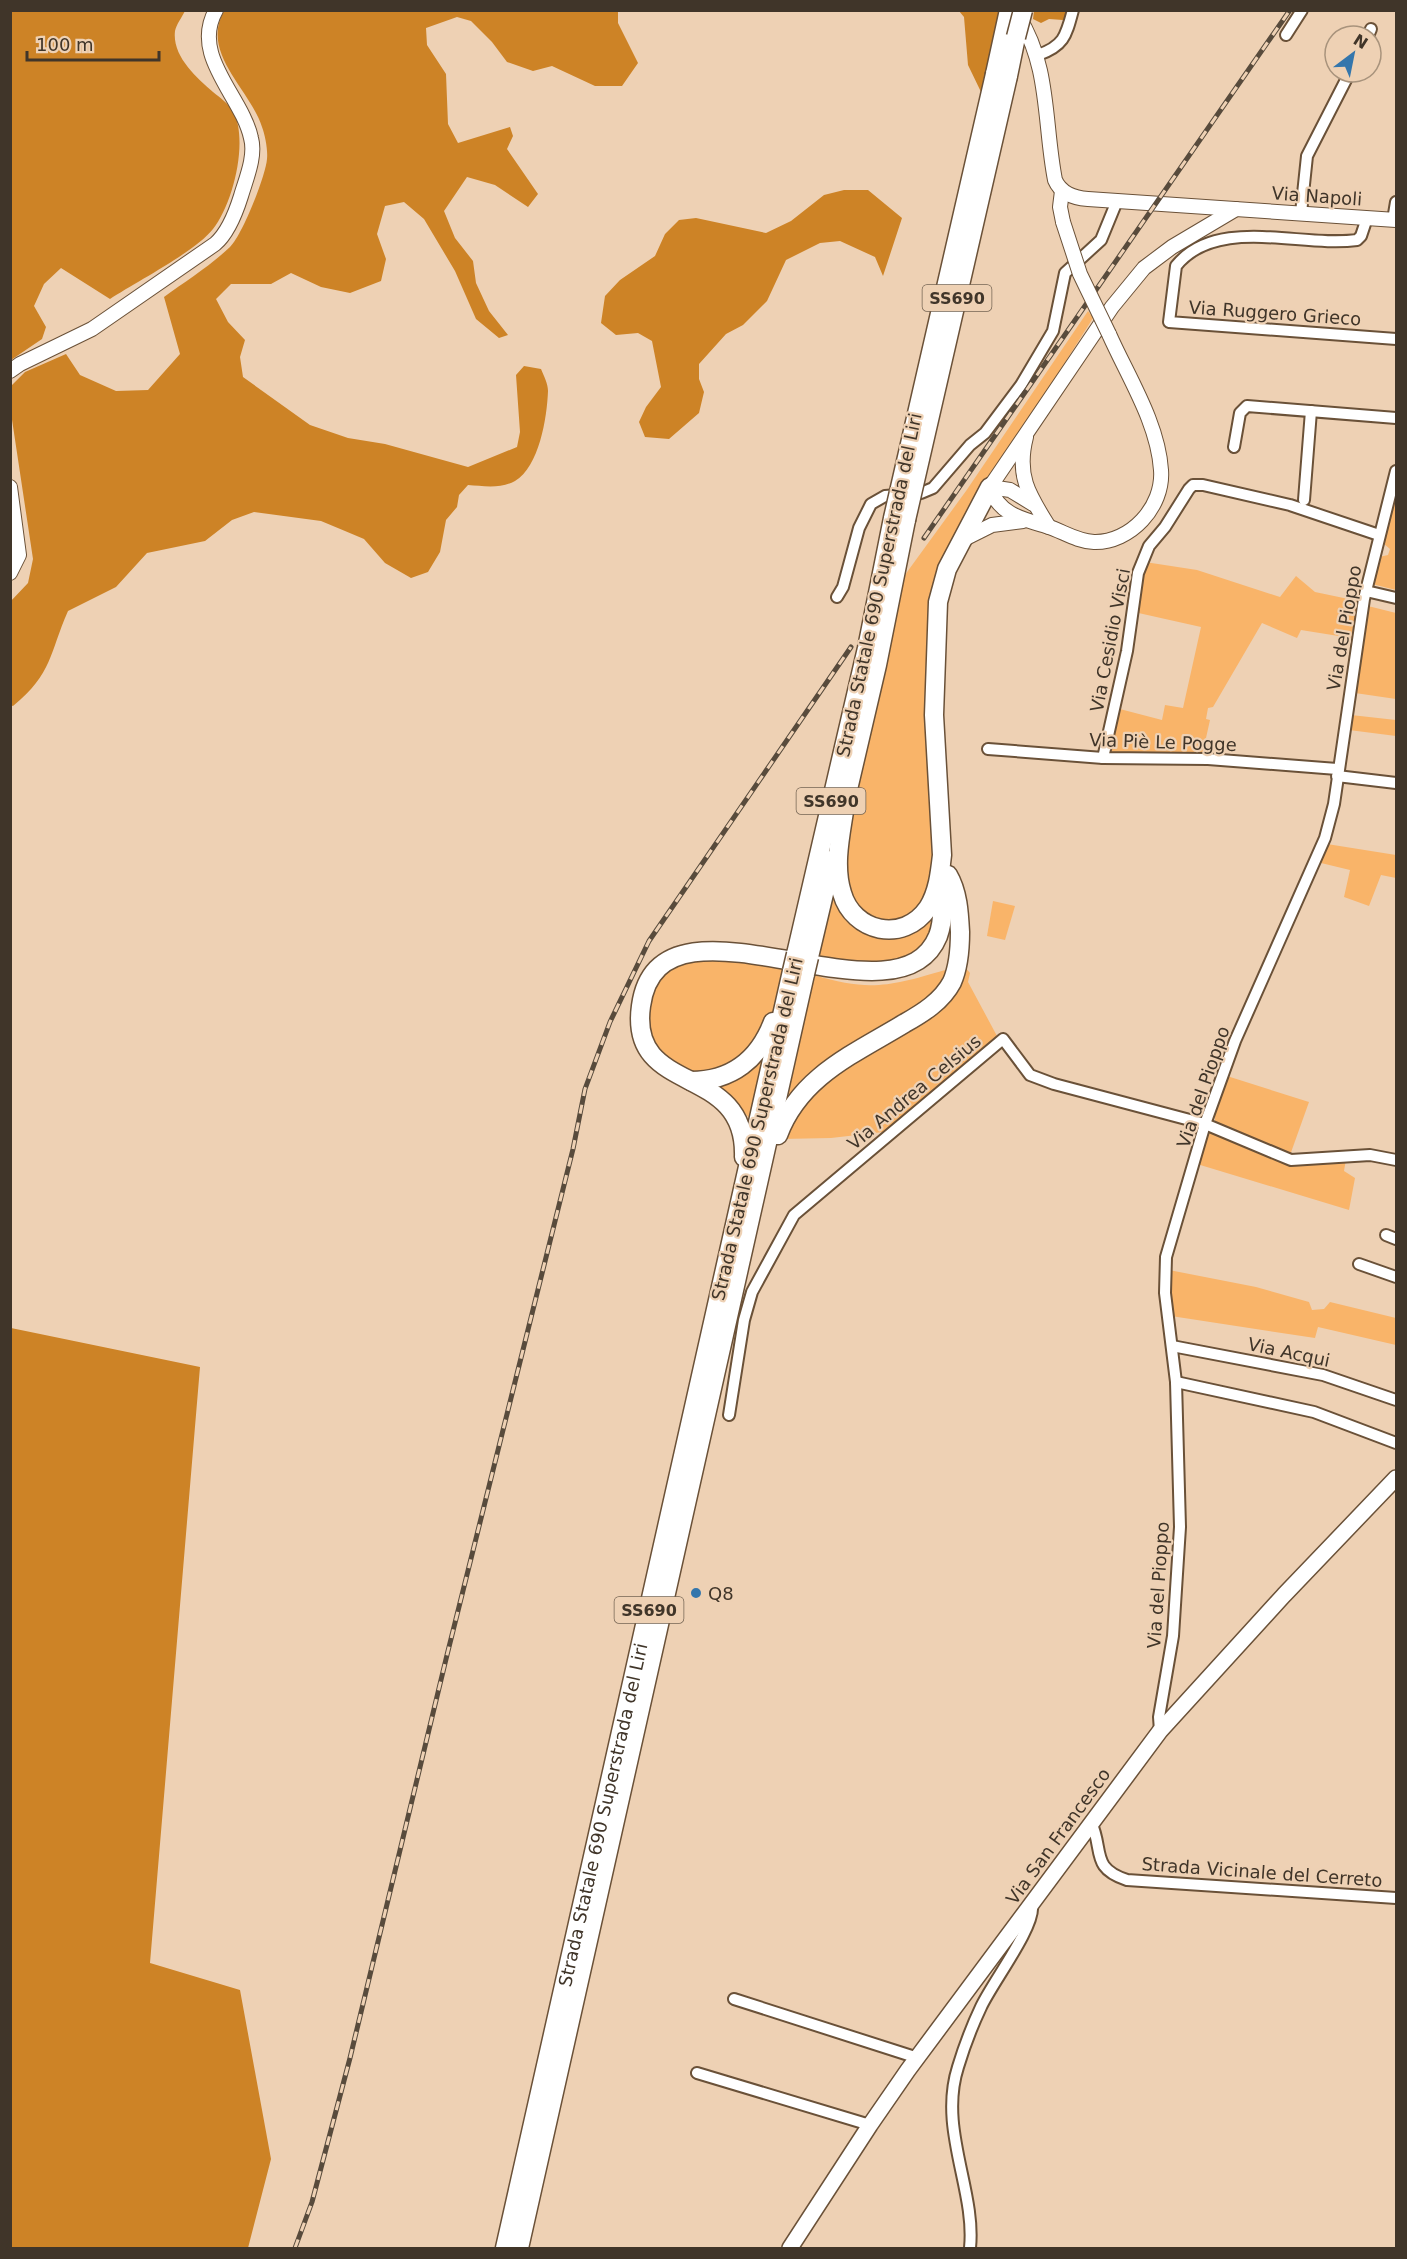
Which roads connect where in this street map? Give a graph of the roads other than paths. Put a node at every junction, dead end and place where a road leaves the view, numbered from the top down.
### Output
1 (216, 10) edge
2 (1023, 10) edge
3 (1073, 10) edge
4 (1302, 10) edge
5 (1011, 20) edge
6 (1286, 35) dead end
7 (1038, 55) junction
8 (1344, 84) edge
9 (1062, 191) junction
10 (1117, 201) junction
11 (1396, 202) edge
12 (1236, 209) junction
13 (1301, 213) junction
14 (1367, 218) junction
15 (1395, 220) edge
16 (1396, 339) edge
17 (10, 371) edge
18 (1311, 411) junction
19 (1396, 418) edge
20 (1028, 430) junction
21 (1234, 447) dead end
22 (1396, 471) edge
23 (990, 487) junction
24 (10, 488) edge
25 (1304, 500) dead end
26 (1035, 505) junction
27 (899, 519) junction
28 (1025, 521) junction
29 (1049, 527) junction
30 (1380, 536) junction
31 (960, 542) junction
32 (10, 573) edge
33 (1366, 591) junction
34 (837, 597) dead end
35 (1396, 598) edge
36 (988, 749) dead end
37 (1103, 758) junction
38 (1337, 772) junction
39 (1396, 783) edge
40 (845, 805) junction
41 (944, 874) junction
42 (797, 963) junction
43 (691, 1080) junction
44 (1205, 1124) junction
45 (1396, 1160) edge
46 (749, 1198) junction
47 (1359, 1264) dead end
48 (1396, 1277) edge
49 (1172, 1346) junction
50 (1176, 1382) junction
51 (1396, 1400) edge
52 (729, 1415) dead end
53 (1396, 1443) edge
54 (1396, 1478) edge
55 (1160, 1731) junction
56 (1091, 1822) junction
57 (1396, 1898) edge
58 (1032, 1906) junction
59 (735, 1999) dead end
60 (918, 2058) junction
61 (697, 2073) dead end
62 (870, 2124) junction
63 (505, 2248) edge
64 (520, 2248) edge
65 (790, 2248) edge
66 (970, 2248) edge

1 - 17 main road
2 - 5 highway, Strada Statale 690 Superstrada del Liri / SS690, bridge
3 - 7 street
4 - 6 street
5 - 7 main road
5 - 27 highway, Strada Statale 690 Superstrada del Liri / SS690, bridge
7 - 9 main road
8 - 13 street
9 - 10 main road, Via Napoli
9 - 29 main road, bridge
10 - 12 main road, Via Napoli
10 - 34 street
11 - 15 street
12 - 13 main road, Via Napoli
12 - 20 main road
13 - 14 main road, Via Napoli
14 - 15 main road, Via Napoli
14 - 16 street, Via Ruggero Grieco
18 - 19 street
18 - 21 street
18 - 25 street
20 - 23 main road
20 - 26 main road
22 - 30 street, Via del Pioppo
23 - 26 main road
23 - 28 main road
23 - 31 highway
24 - 32 main road
26 - 29 main road
27 - 40 highway, Strada Statale 690 Superstrada del Liri / SS690
27 - 42 highway, Strada Statale 690 Superstrada del Liri / SS690
28 - 29 main road
28 - 31 main road
30 - 33 street, Via del Pioppo
30 - 37 street, Via Cesidio Visci
31 - 41 highway
33 - 35 street
33 - 38 street, Via del Pioppo
36 - 37 street, Via Piè Le Pogge
37 - 38 street, Via Piè Le Pogge
38 - 39 street, Via Piè Le Pogge
38 - 44 street, Via del Pioppo
40 - 41 highway
40 - 42 highway, Strada Statale 690 Superstrada del Liri / SS690
41 - 42 highway
41 - 46 highway
42 - 43 highway
42 - 43 highway
42 - 46 highway, Strada Statale 690 Superstrada del Liri / SS690
43 - 46 highway
44 - 45 street, Via Andrea Celsius
44 - 49 street, Via del Pioppo
44 - 52 street, Via Andrea Celsius
46 - 63 highway, Strada Statale 690 Superstrada del Liri / SS690
46 - 64 highway, Strada Statale 690 Superstrada del Liri / SS690
47 - 48 street
49 - 50 street, Via del Pioppo
49 - 51 street, Via Acqui
50 - 53 street
50 - 55 street, Via del Pioppo
54 - 55 main road, Via San Francesco
55 - 56 main road, Via San Francesco
56 - 57 street, Strada Vicinale del Cerreto
56 - 58 main road, Via San Francesco
58 - 60 main road, Via San Francesco
58 - 66 street
59 - 60 street
60 - 62 main road, Via San Francesco
61 - 62 street
62 - 65 main road, Via San Francesco

